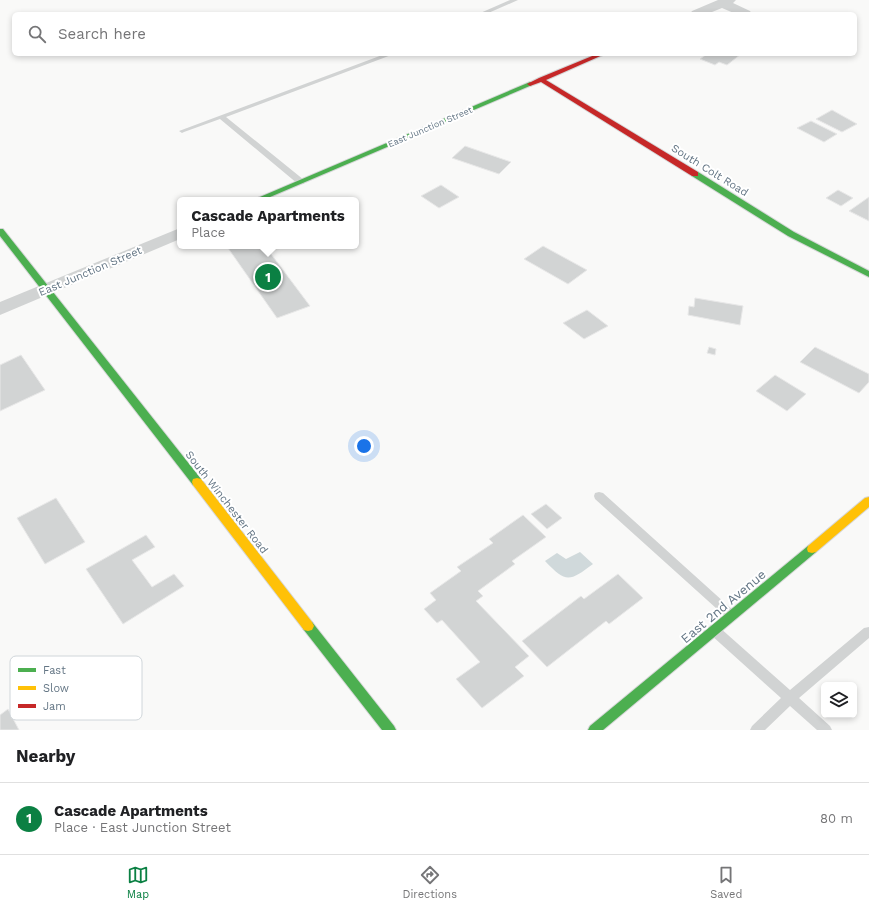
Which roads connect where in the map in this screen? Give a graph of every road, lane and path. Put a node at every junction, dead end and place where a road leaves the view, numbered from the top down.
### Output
1 (515, 0) edge
2 (726, 2) edge
3 (486, 12) edge
4 (701, 12) edge
5 (743, 12) edge
6 (386, 56) edge
7 (597, 56) edge
8 (541, 80) junction
9 (221, 117) junction
10 (182, 131) dead end
11 (301, 182) junction
12 (265, 197) edge
13 (0, 231) edge
14 (177, 234) edge
15 (869, 274) edge
16 (46, 290) junction
17 (0, 309) edge
18 (599, 496) dead end
19 (869, 501) edge
20 (732, 616) junction
21 (714, 630) junction
22 (868, 632) dead end
23 (790, 698) junction
24 (390, 730) edge
25 (594, 730) edge
26 (756, 730) edge
27 (826, 730) edge

1 - 3 lane
2 - 4 street
2 - 5 street
6 - 9 lane
7 - 8 street, East Junction Street
8 - 11 street, East Junction Street
8 - 15 street, South Colt Road
9 - 10 lane
9 - 11 lane
11 - 12 street, East Junction Street
13 - 16 street, South Winchester Road
14 - 16 street, East Junction Street
16 - 17 street, East Junction Street
16 - 24 street, South Winchester Road
18 - 20 lane
19 - 20 street, East 2nd Avenue
20 - 21 street, East 2nd Avenue
21 - 23 lane
21 - 25 street, East 2nd Avenue
22 - 23 lane
23 - 26 lane
23 - 27 lane

